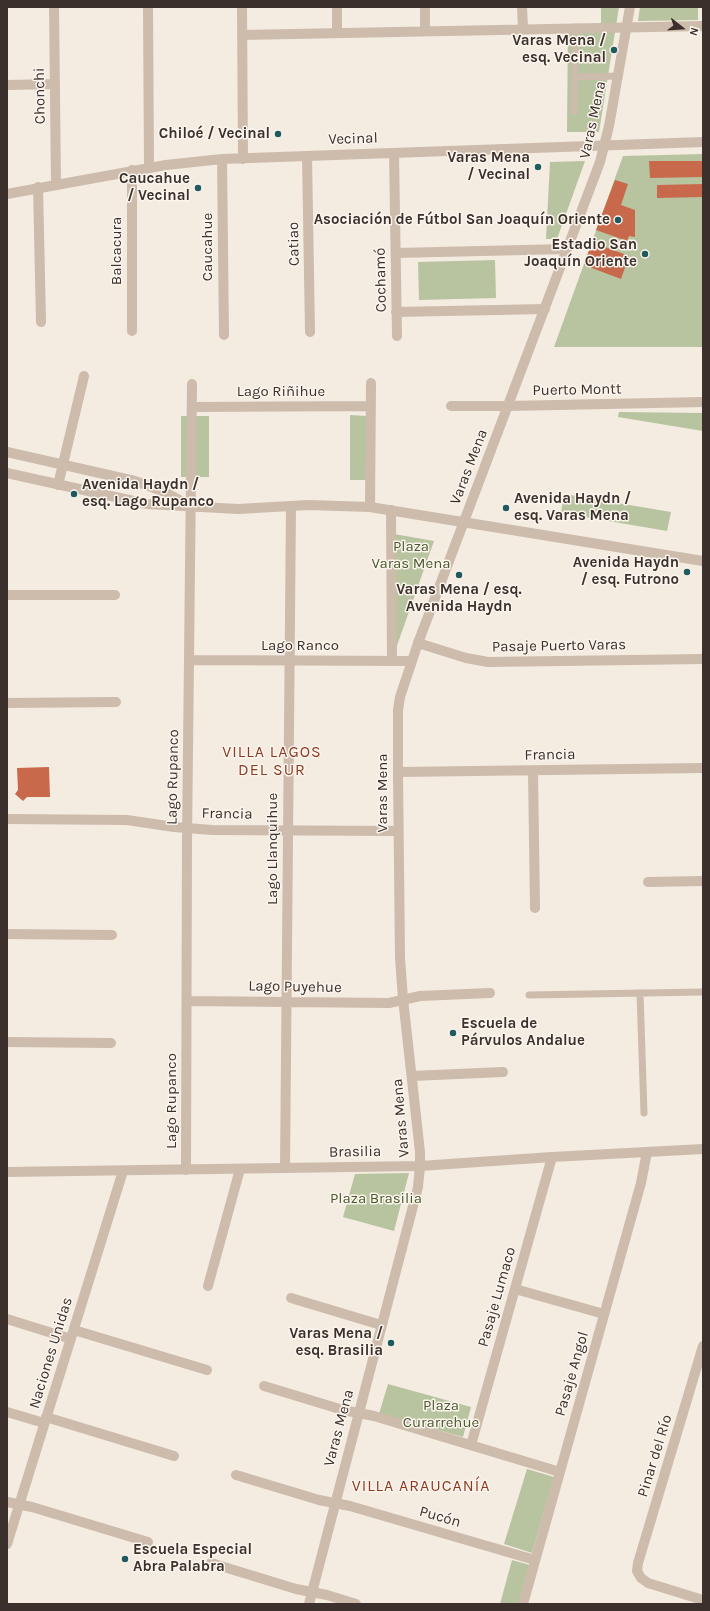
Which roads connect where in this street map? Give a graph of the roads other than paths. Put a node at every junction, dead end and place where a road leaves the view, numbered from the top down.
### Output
1 (54, 7) edge
2 (148, 7) edge
3 (242, 7) edge
4 (337, 7) edge
5 (425, 7) edge
6 (522, 7) edge
7 (630, 7) edge
8 (627, 26) junction
9 (703, 26) edge
10 (576, 27) junction
11 (523, 28) junction
12 (425, 30) junction
13 (337, 32) junction
14 (242, 35) junction
15 (618, 76) junction
16 (575, 77) junction
17 (55, 84) junction
18 (7, 85) edge
19 (574, 111) dead end
20 (703, 142) edge
21 (606, 145) junction
22 (394, 153) junction
23 (307, 156) junction
24 (243, 159) junction
25 (222, 160) junction
26 (149, 168) junction
27 (132, 170) junction
28 (56, 184) junction
29 (38, 187) junction
30 (7, 194) edge
31 (567, 249) junction
32 (396, 253) junction
33 (545, 309) junction
34 (396, 312) junction
35 (41, 322) dead end
36 (132, 331) dead end
37 (310, 332) dead end
38 (224, 335) dead end
39 (397, 336) dead end
40 (84, 376) dead end
41 (371, 383) dead end
42 (192, 384) dead end
43 (703, 402) edge
44 (371, 406) junction
45 (451, 406) dead end
46 (508, 406) junction
47 (192, 408) junction
48 (7, 452) edge
49 (64, 465) junction
50 (7, 473) edge
51 (58, 485) junction
52 (190, 506) junction
53 (291, 506) junction
54 (370, 507) junction
55 (392, 510) junction
56 (465, 521) junction
57 (703, 561) edge
58 (7, 595) edge
59 (115, 595) dead end
60 (418, 643) junction
61 (703, 659) edge
62 (189, 660) junction
63 (290, 661) junction
64 (392, 661) junction
65 (411, 661) junction
66 (116, 702) dead end
67 (7, 703) edge
68 (703, 768) edge
69 (533, 771) junction
70 (398, 772) junction
71 (7, 819) edge
72 (188, 828) junction
73 (288, 830) junction
74 (398, 831) junction
75 (703, 881) edge
76 (648, 882) dead end
77 (535, 908) dead end
78 (7, 934) edge
79 (112, 935) dead end
80 (703, 992) edge
81 (490, 993) dead end
82 (640, 993) junction
83 (529, 995) dead end
84 (403, 999) junction
85 (187, 1001) junction
86 (287, 1002) junction
87 (7, 1042) edge
88 (111, 1043) dead end
89 (503, 1072) dead end
90 (412, 1076) junction
91 (644, 1113) dead end
92 (703, 1149) edge
93 (646, 1152) junction
94 (552, 1157) junction
95 (420, 1166) junction
96 (285, 1168) junction
97 (186, 1170) junction
98 (240, 1170) junction
99 (122, 1171) junction
100 (7, 1172) edge
101 (208, 1286) dead end
102 (515, 1288) junction
103 (292, 1298) dead end
104 (604, 1314) junction
105 (7, 1319) edge
106 (381, 1325) junction
107 (72, 1334) junction
108 (703, 1346) edge
109 (207, 1370) dead end
110 (264, 1386) dead end
111 (7, 1412) edge
112 (358, 1413) junction
113 (45, 1420) junction
114 (471, 1445) junction
115 (174, 1456) dead end
116 (560, 1472) junction
117 (236, 1475) dead end
118 (7, 1502) edge
119 (335, 1503) junction
120 (19, 1504) junction
121 (148, 1542) dead end
122 (7, 1544) edge
123 (535, 1560) junction
124 (211, 1563) dead end
125 (312, 1592) junction
126 (703, 1600) edge
127 (309, 1604) edge
128 (356, 1604) edge
129 (523, 1604) edge

1 - 17 street, Chonchi
2 - 26 street
3 - 14 street
4 - 13 street
5 - 12 street
6 - 11 street
7 - 8 street, Varas Mena
8 - 9 street
8 - 10 street
8 - 15 street, Varas Mena
10 - 11 street
10 - 16 lane
11 - 12 street
12 - 13 street
13 - 14 street
14 - 24 street
15 - 16 lane
15 - 21 street, Varas Mena
16 - 19 lane
17 - 18 street
17 - 28 street, Chonchi
20 - 21 street, Vecinal
21 - 22 street, Vecinal
21 - 31 street, Varas Mena
22 - 23 street, Vecinal
22 - 32 street, Cochamó
23 - 24 street, Vecinal
23 - 37 street, Catiao
24 - 25 street, Vecinal
25 - 26 street, Vecinal
25 - 38 street, Caucahue
26 - 27 street, Vecinal
27 - 28 street, Vecinal
27 - 36 street, Balcacura
28 - 29 street, Vecinal
29 - 30 street, Vecinal
29 - 35 street
31 - 32 street
31 - 33 street, Varas Mena
32 - 34 street, Cochamó
33 - 34 street
33 - 46 street, Varas Mena
34 - 39 street, Cochamó
40 - 49 street
41 - 44 street
42 - 47 street, Lago Rupanco
43 - 46 street, Puerto Montt
44 - 47 street, Lago Riñihue
44 - 54 street
45 - 46 street, Puerto Montt
46 - 56 street, Varas Mena
47 - 52 street, Lago Rupanco
48 - 49 street
49 - 51 street
49 - 52 street
50 - 51 street
51 - 52 street
52 - 53 street
52 - 62 street, Lago Rupanco
53 - 54 street
53 - 63 street, Lago Llanquihue
54 - 55 street
55 - 56 street
55 - 64 street
56 - 57 street
56 - 60 street, Varas Mena
58 - 59 street
60 - 61 street, Pasaje Puerto Varas
60 - 65 street, Varas Mena
62 - 63 street, Lago Ranco
62 - 72 street, Lago Rupanco
63 - 64 street, Lago Ranco
63 - 73 street, Lago Llanquihue
64 - 65 street, Lago Ranco
65 - 70 street, Varas Mena
66 - 67 street
68 - 69 street, Francia
69 - 70 street, Francia
69 - 77 street
70 - 74 street, Varas Mena
71 - 72 street, Francia
72 - 73 street, Francia
72 - 85 street, Lago Rupanco
73 - 74 street, Francia
73 - 86 street, Lago Llanquihue
74 - 84 street, Varas Mena
75 - 76 street
78 - 79 street
80 - 82 lane
81 - 84 street, Lago Puyehue
82 - 83 lane
82 - 91 lane
84 - 86 street, Lago Puyehue
84 - 90 street, Varas Mena
85 - 86 street, Lago Puyehue
85 - 97 street, Lago Rupanco
86 - 96 street, Lago Llanquihue
87 - 88 street
89 - 90 street
90 - 95 street, Varas Mena
92 - 93 street, Brasilia
93 - 94 street, Brasilia
93 - 104 street, Pasaje Angol
94 - 95 street, Brasilia
94 - 102 street, Pasaje Lumaco
95 - 96 street, Brasilia
95 - 106 street, Varas Mena
96 - 98 street, Brasilia
97 - 98 street, Brasilia
97 - 99 street, Brasilia
98 - 101 street
99 - 100 street, Brasilia
99 - 107 street, Naciones Unidas
102 - 104 street
102 - 114 street, Pasaje Lumaco
103 - 106 street
104 - 116 street, Pasaje Angol
105 - 107 street
106 - 112 street, Varas Mena
107 - 109 street
107 - 113 street, Naciones Unidas
108 - 126 street, Pinar del Río
110 - 112 street
111 - 113 street
112 - 114 street
112 - 119 street, Varas Mena
113 - 115 street
113 - 120 street, Naciones Unidas
114 - 116 street
116 - 123 street, Pasaje Angol
117 - 119 street, Pucón
118 - 120 street
119 - 123 street, Pucón
119 - 125 street, Varas Mena
120 - 121 street
120 - 122 street, Naciones Unidas
123 - 129 street, Pasaje Angol
124 - 125 street
125 - 127 street, Varas Mena
125 - 128 street

